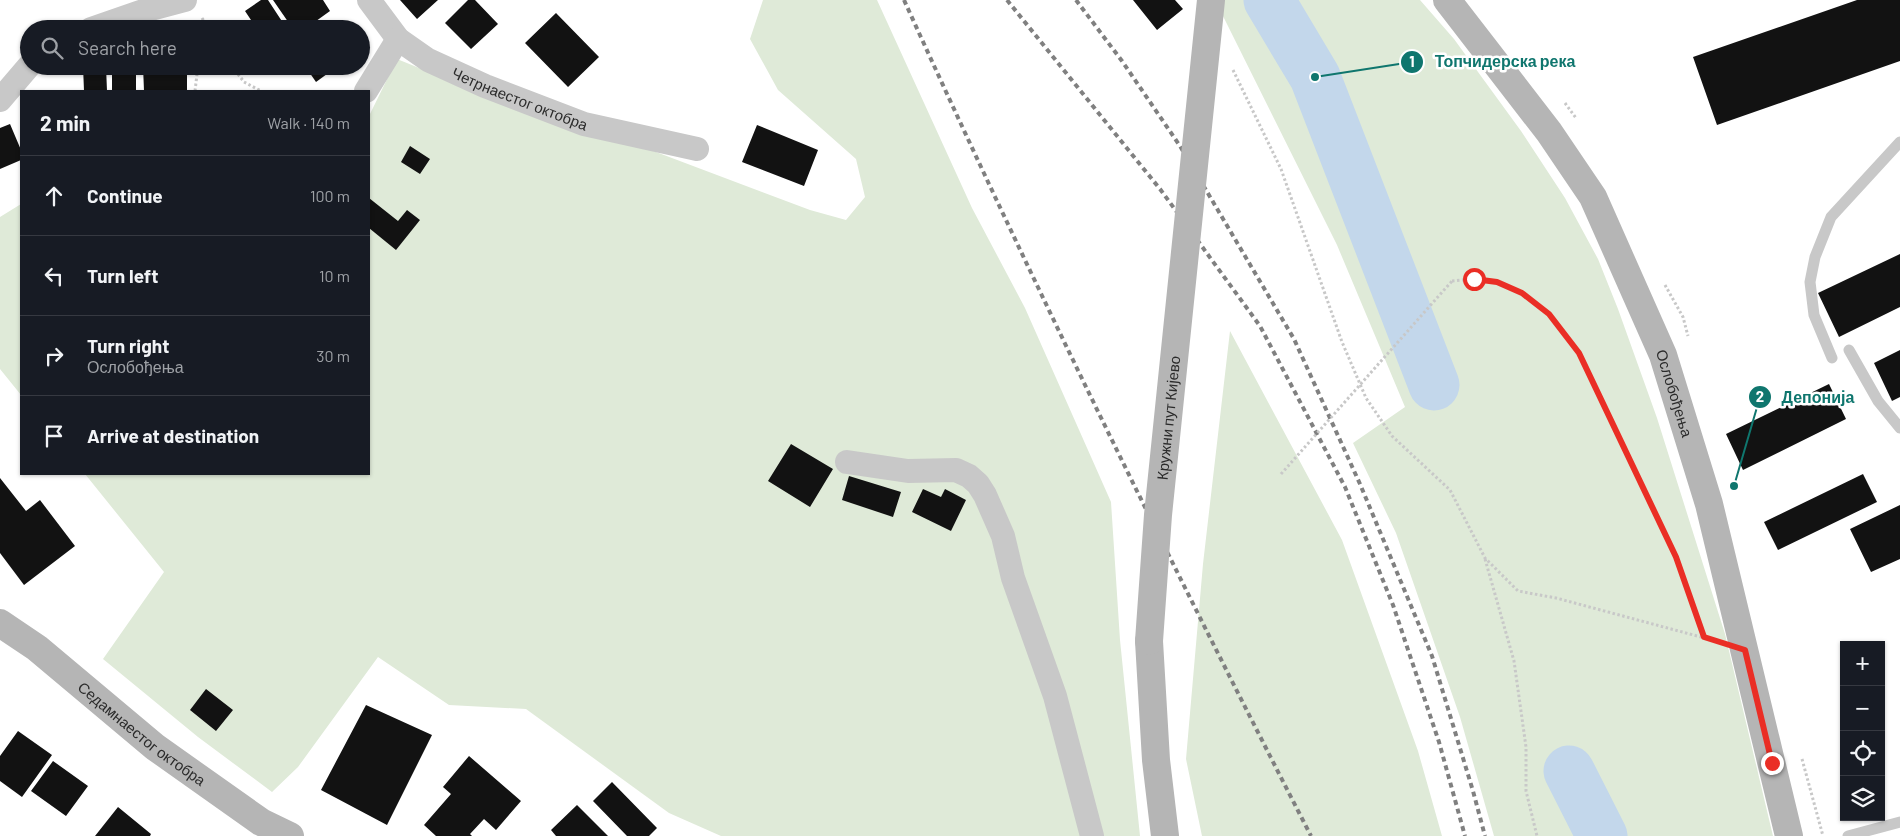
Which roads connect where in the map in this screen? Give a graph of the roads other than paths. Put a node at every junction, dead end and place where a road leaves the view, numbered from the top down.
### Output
1 (185, 0) edge
2 (368, 0) edge
3 (1210, 0) edge
4 (1447, 0) edge
5 (117, 20) edge
6 (398, 39) junction
7 (21, 75) edge
8 (367, 90) edge
9 (0, 100) edge
10 (1900, 142) edge
11 (697, 149) dead end
12 (1849, 350) dead end
13 (1832, 358) dead end
14 (1900, 428) edge
15 (847, 462) dead end
16 (0, 623) edge
17 (1900, 822) edge
18 (290, 836) edge
19 (1092, 836) edge
20 (1165, 836) edge
21 (1789, 836) edge
22 (1848, 836) edge

1 - 5 street
2 - 6 street, Четрнаестог октобра
3 - 20 main road, Кружни пут Кијево, bridge
4 - 21 main road, Ослобођења
6 - 8 street
6 - 11 street, Четрнаестог октобра
7 - 9 street
10 - 13 lane
12 - 14 lane
15 - 19 street
16 - 18 main road, Седамнаестог октобра
17 - 22 lane

